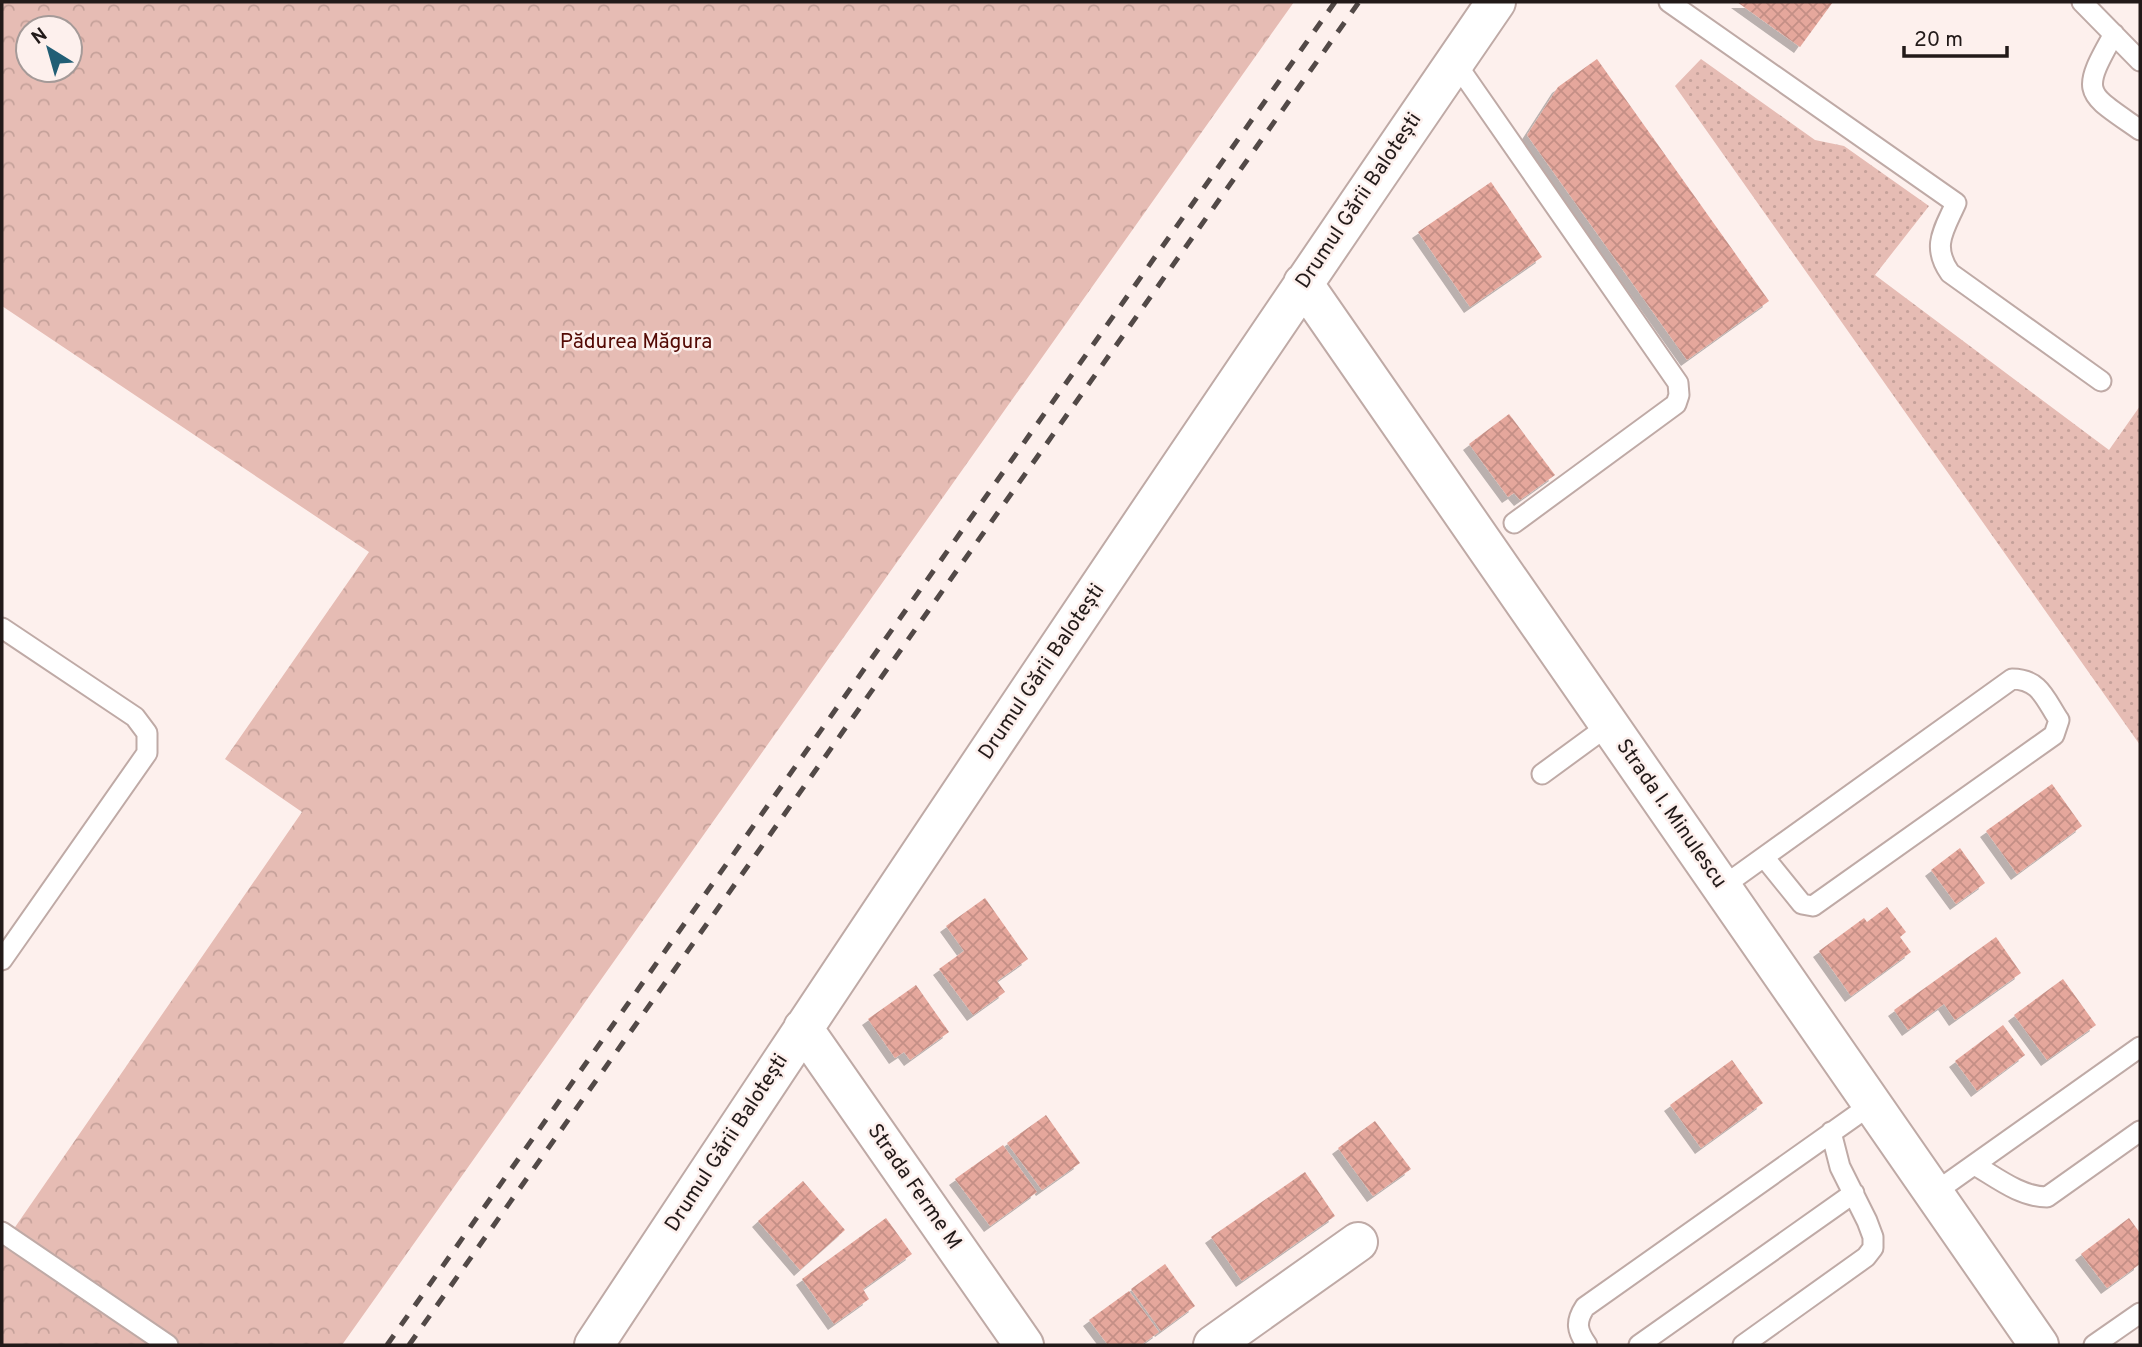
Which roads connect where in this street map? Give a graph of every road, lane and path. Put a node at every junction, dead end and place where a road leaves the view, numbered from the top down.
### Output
1 (1496, 2) edge
2 (1669, 2) edge
3 (2082, 2) edge
4 (2114, 34) junction
5 (2140, 61) edge
6 (1455, 62) junction
7 (2140, 130) edge
8 (1303, 283) junction
9 (2101, 382) dead end
10 (1514, 523) dead end
11 (2, 628) edge
12 (1609, 725) junction
13 (1542, 774) dead end
14 (1764, 856) junction
15 (1722, 887) junction
16 (2, 960) edge
17 (803, 1028) junction
18 (2140, 1047) edge
19 (1872, 1104) junction
20 (2140, 1131) edge
21 (1831, 1132) junction
22 (1975, 1165) junction
23 (1934, 1193) junction
24 (1854, 1194) junction
25 (2, 1232) edge
26 (1358, 1242) dead end
27 (2140, 1313) edge
28 (168, 1345) edge
29 (594, 1345) edge
30 (1024, 1345) edge
31 (1213, 1345) edge
32 (1587, 1345) edge
33 (1639, 1345) edge
34 (1744, 1345) edge
35 (2039, 1345) edge
36 (2094, 1345) edge

1 - 6 street, Drumul Gării Balotești
2 - 9 lane
3 - 4 lane
4 - 5 lane
4 - 7 lane
6 - 8 street, Drumul Gării Balotești
6 - 10 lane
8 - 12 street, Strada I. Minulescu
8 - 17 street, Drumul Gării Balotești
11 - 16 lane
12 - 13 lane
12 - 15 street, Strada I. Minulescu
14 - 14 lane
14 - 15 lane
15 - 19 street, Strada I. Minulescu
17 - 29 street, Drumul Gării Balotești
17 - 30 street, Strada Ferme M
18 - 22 lane
19 - 21 lane
19 - 23 street, Strada I. Minulescu
20 - 22 lane
21 - 24 lane
21 - 32 lane
22 - 23 lane
23 - 35 street, Strada I. Minulescu
24 - 33 lane
24 - 34 lane
25 - 28 lane
26 - 31 street
27 - 36 lane

